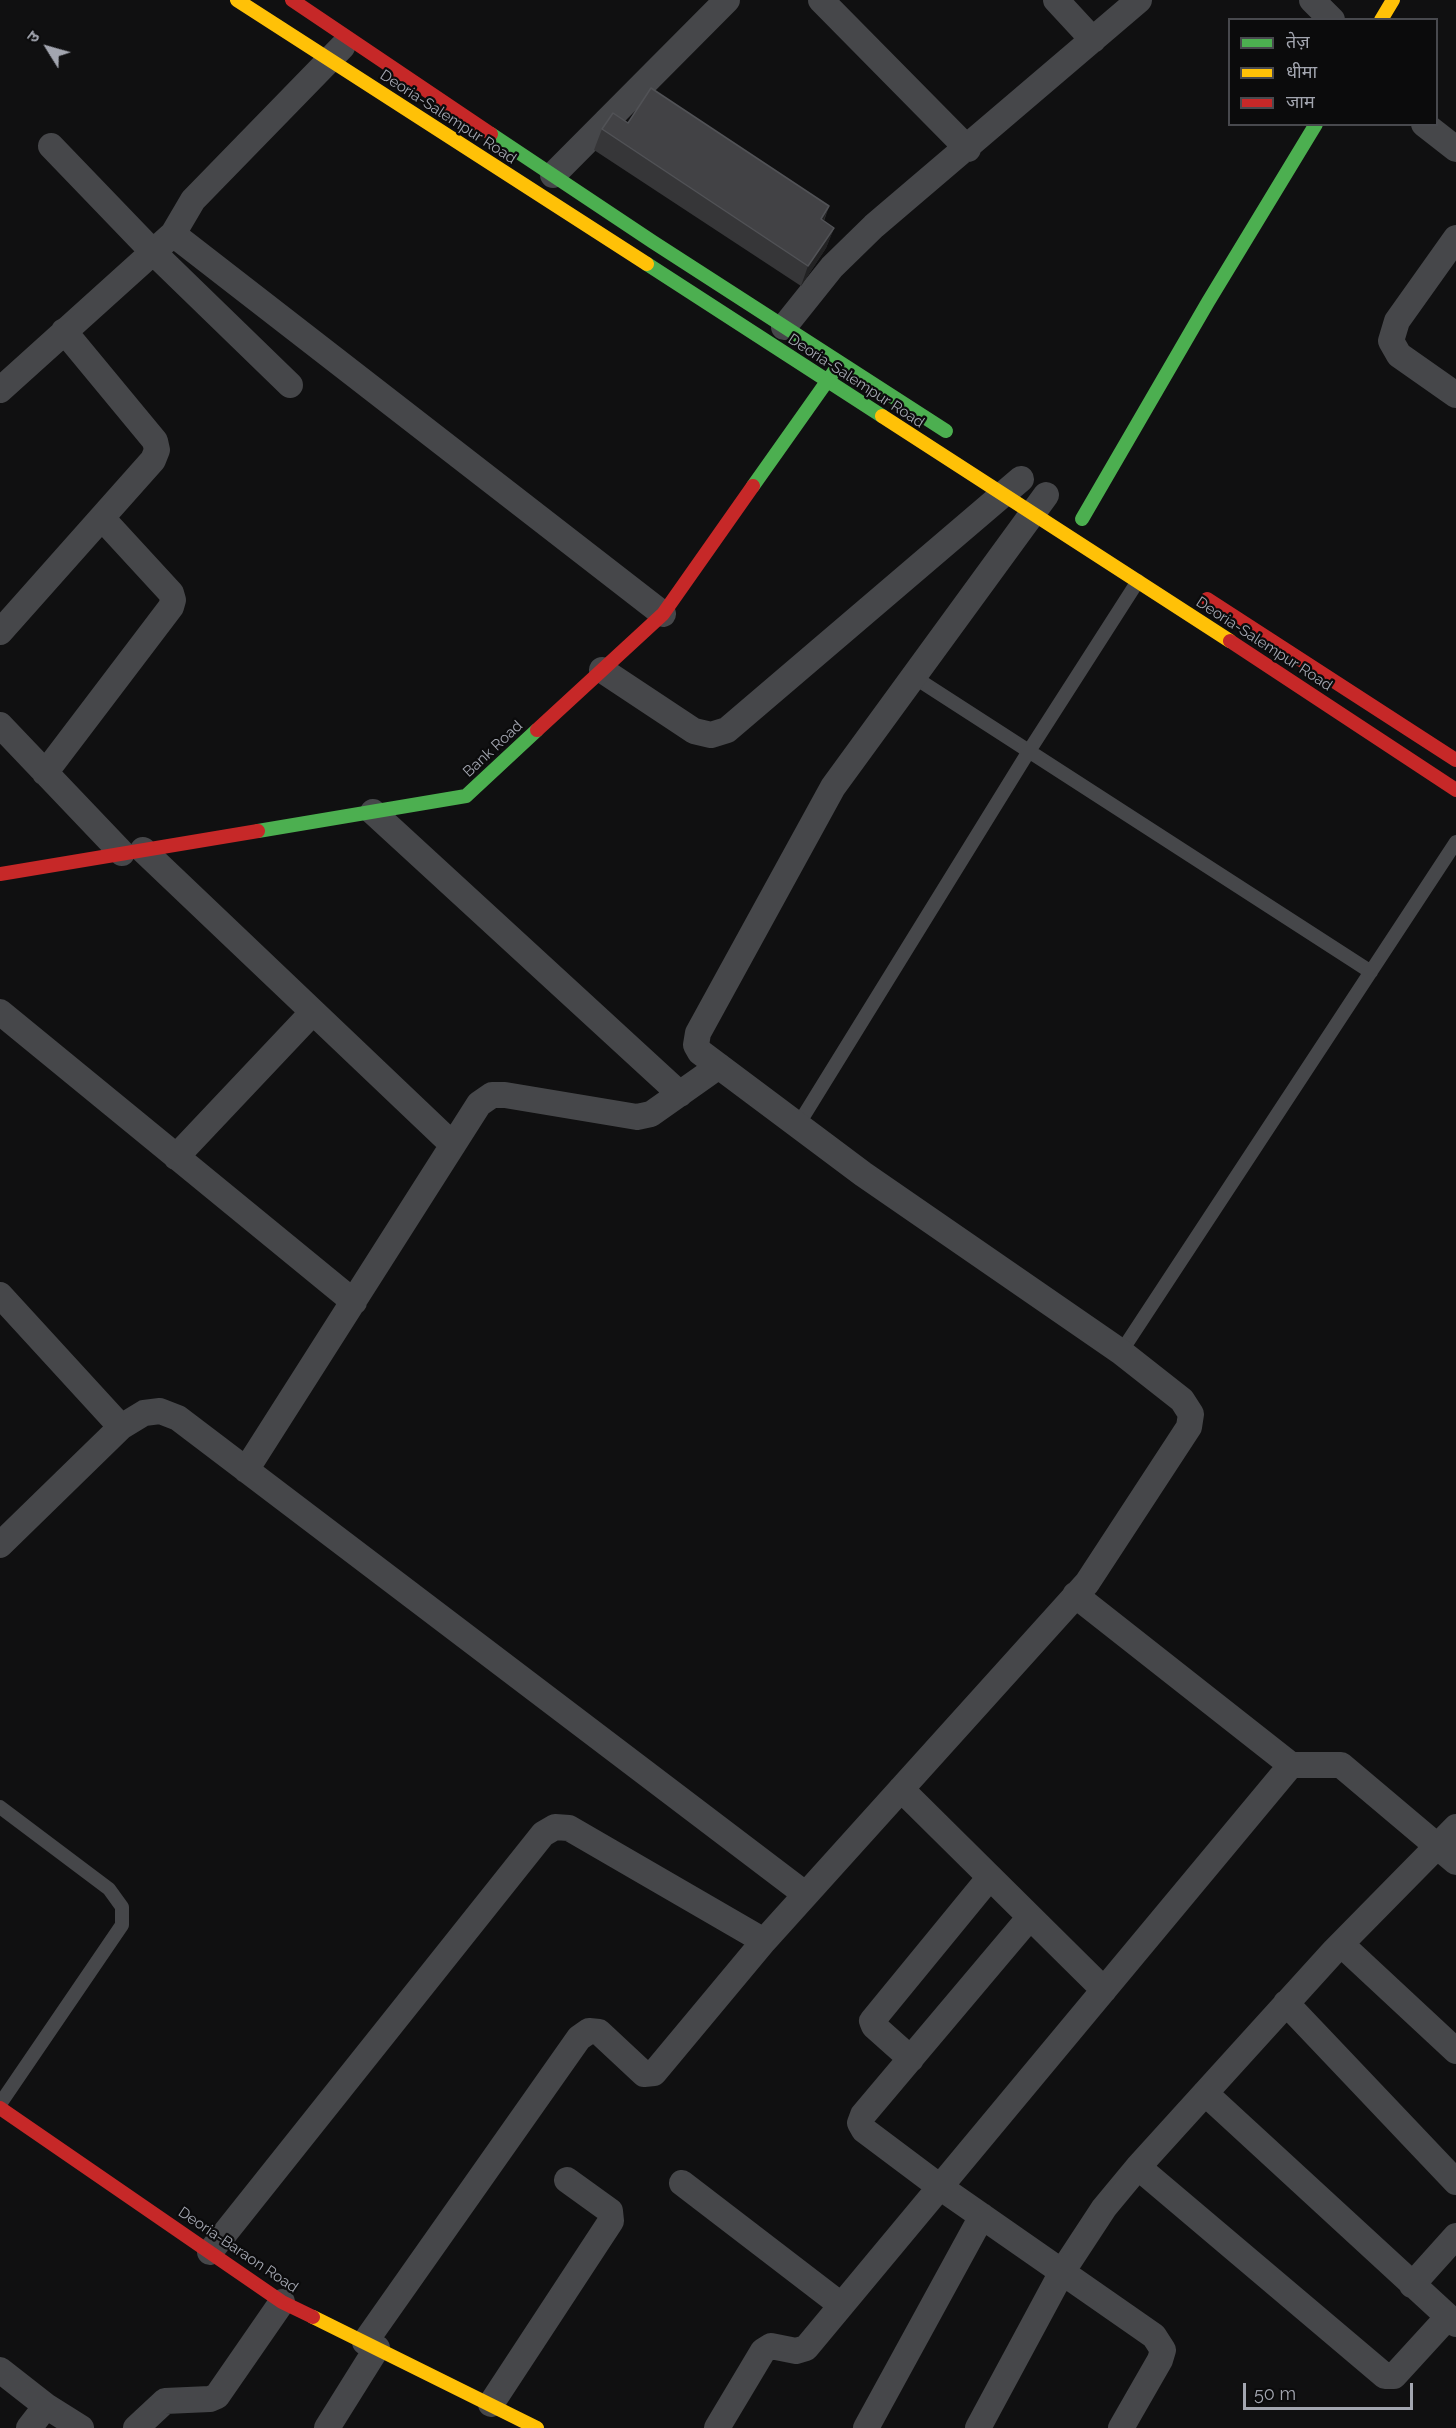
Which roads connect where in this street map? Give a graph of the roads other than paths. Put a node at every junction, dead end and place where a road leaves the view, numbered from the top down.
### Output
1 (237, 0) edge
2 (292, 0) edge
3 (727, 0) edge
4 (821, 0) edge
5 (1056, 0) edge
6 (1139, 0) edge
7 (1312, 0) edge
8 (1392, 0) edge
9 (1330, 18) edge
10 (1382, 18) edge
11 (350, 39) junction
12 (1092, 40) junction
13 (330, 59) junction
14 (1315, 126) edge
15 (1427, 126) edge
16 (51, 146) dead end
17 (968, 149) junction
18 (1456, 149) edge
19 (553, 175) junction
20 (174, 234) junction
21 (1456, 238) edge
22 (153, 252) junction
23 (784, 327) junction
24 (64, 331) junction
25 (840, 363) junction
26 (827, 382) junction
27 (290, 385) dead end
28 (0, 390) edge
29 (1456, 395) edge
30 (961, 441) dead end
31 (1029, 491) junction
32 (102, 518) junction
33 (1082, 519) dead end
34 (1138, 581) junction
35 (1191, 589) dead end
36 (663, 614) junction
37 (0, 632) edge
38 (602, 670) junction
39 (914, 677) junction
40 (0, 725) edge
41 (1029, 751) junction
42 (1456, 760) edge
43 (45, 773) junction
44 (1456, 790) edge
45 (373, 812) junction
46 (1456, 842) edge
47 (132, 851) junction
48 (0, 874) edge
49 (1371, 972) junction
50 (0, 1012) edge
51 (313, 1012) junction
52 (719, 1066) junction
53 (680, 1094) junction
54 (798, 1125) junction
55 (453, 1145) junction
56 (176, 1156) junction
57 (0, 1295) edge
58 (354, 1302) junction
59 (1121, 1352) junction
60 (121, 1427) junction
61 (246, 1470) junction
62 (0, 1545) edge
63 (1075, 1595) junction
64 (1291, 1766) junction
65 (901, 1789) junction
66 (0, 1807) edge
67 (1456, 1827) edge
68 (1437, 1844) junction
69 (1456, 1862) edge
70 (990, 1877) junction
71 (805, 1894) junction
72 (1030, 1917) junction
73 (764, 1941) junction
74 (1341, 1944) junction
75 (1104, 1990) junction
76 (1286, 2003) junction
77 (1456, 2051) edge
78 (911, 2059) junction
79 (1205, 2092) junction
80 (1, 2110) edge
81 (1138, 2167) junction
82 (567, 2180) dead end
83 (1456, 2182) edge
84 (682, 2183) dead end
85 (940, 2187) junction
86 (982, 2216) junction
87 (1456, 2236) edge
88 (210, 2252) junction
89 (1062, 2272) junction
90 (1412, 2285) junction
91 (282, 2301) junction
92 (841, 2305) junction
93 (1452, 2320) edge
94 (371, 2345) junction
95 (0, 2370) edge
96 (491, 2404) junction
97 (46, 2406) junction
98 (29, 2428) edge
99 (81, 2428) edge
100 (136, 2428) edge
101 (327, 2428) edge
102 (537, 2428) edge
103 (717, 2428) edge
104 (866, 2428) edge
105 (978, 2428) edge
106 (1121, 2428) edge

1 - 13 main road, Deoria-Salempur Road
2 - 11 main road, Deoria-Salempur Road
3 - 19 street
4 - 17 street
5 - 12 street
6 - 12 street
7 - 9 street
8 - 10 main road
11 - 13 street
11 - 19 main road, Deoria-Salempur Road
12 - 17 street
13 - 20 street
13 - 26 main road, Deoria-Salempur Road
14 - 33 main road
15 - 18 street
16 - 22 street
17 - 23 street
19 - 23 main road, Deoria-Salempur Road
20 - 22 street
20 - 36 street
21 - 29 street
22 - 24 street
22 - 27 street
23 - 25 main road, Deoria-Salempur Road
24 - 28 street
24 - 32 street
25 - 26 main road, Bank Road
25 - 30 main road, Deoria-Salempur Road
26 - 31 main road, Deoria-Salempur Road
26 - 36 main road, Bank Road
31 - 34 main road, Deoria-Salempur Road
31 - 38 street
31 - 39 street
32 - 37 street
32 - 43 street
34 - 41 lane
34 - 44 main road, Deoria-Salempur Road
35 - 42 main road, Deoria-Salempur Road
36 - 38 main road, Bank Road
38 - 45 main road, Bank Road
39 - 41 lane
39 - 52 street
40 - 43 street
41 - 49 lane
41 - 54 lane
43 - 47 street
45 - 47 main road, Bank Road
45 - 53 street
46 - 49 lane
47 - 48 main road, Bank Road
47 - 51 street
49 - 59 lane
50 - 56 street
51 - 55 street
51 - 56 street
52 - 53 street
52 - 54 street
53 - 55 street
54 - 59 street
55 - 58 street
56 - 58 street
57 - 60 street
58 - 61 street
59 - 63 street
60 - 61 street
60 - 62 street
61 - 71 street
63 - 64 street
63 - 65 street
64 - 68 street
64 - 75 street
65 - 70 street
65 - 71 street
66 - 80 lane
67 - 68 street
68 - 69 street
68 - 74 street
70 - 72 street
70 - 78 street
71 - 73 street
72 - 75 street
72 - 78 street
73 - 88 street
73 - 94 street
74 - 76 street
74 - 77 street
75 - 85 street
76 - 79 street
76 - 83 street
78 - 85 street
79 - 81 street
79 - 90 street
80 - 88 main road, Deoria-Baraon Road
81 - 89 street
81 - 93 street
82 - 96 street
84 - 92 street
85 - 86 street
85 - 92 street
86 - 89 street
86 - 104 street
87 - 90 street
88 - 91 main road, Deoria-Baraon Road
89 - 105 street
89 - 106 street
90 - 93 street
91 - 94 main road, Deoria-Baraon Road
91 - 100 street
92 - 103 street
94 - 96 main road, Deoria-Baraon Road
94 - 101 street
95 - 97 street
96 - 102 main road, Deoria-Baraon Road
97 - 98 street
97 - 99 street

